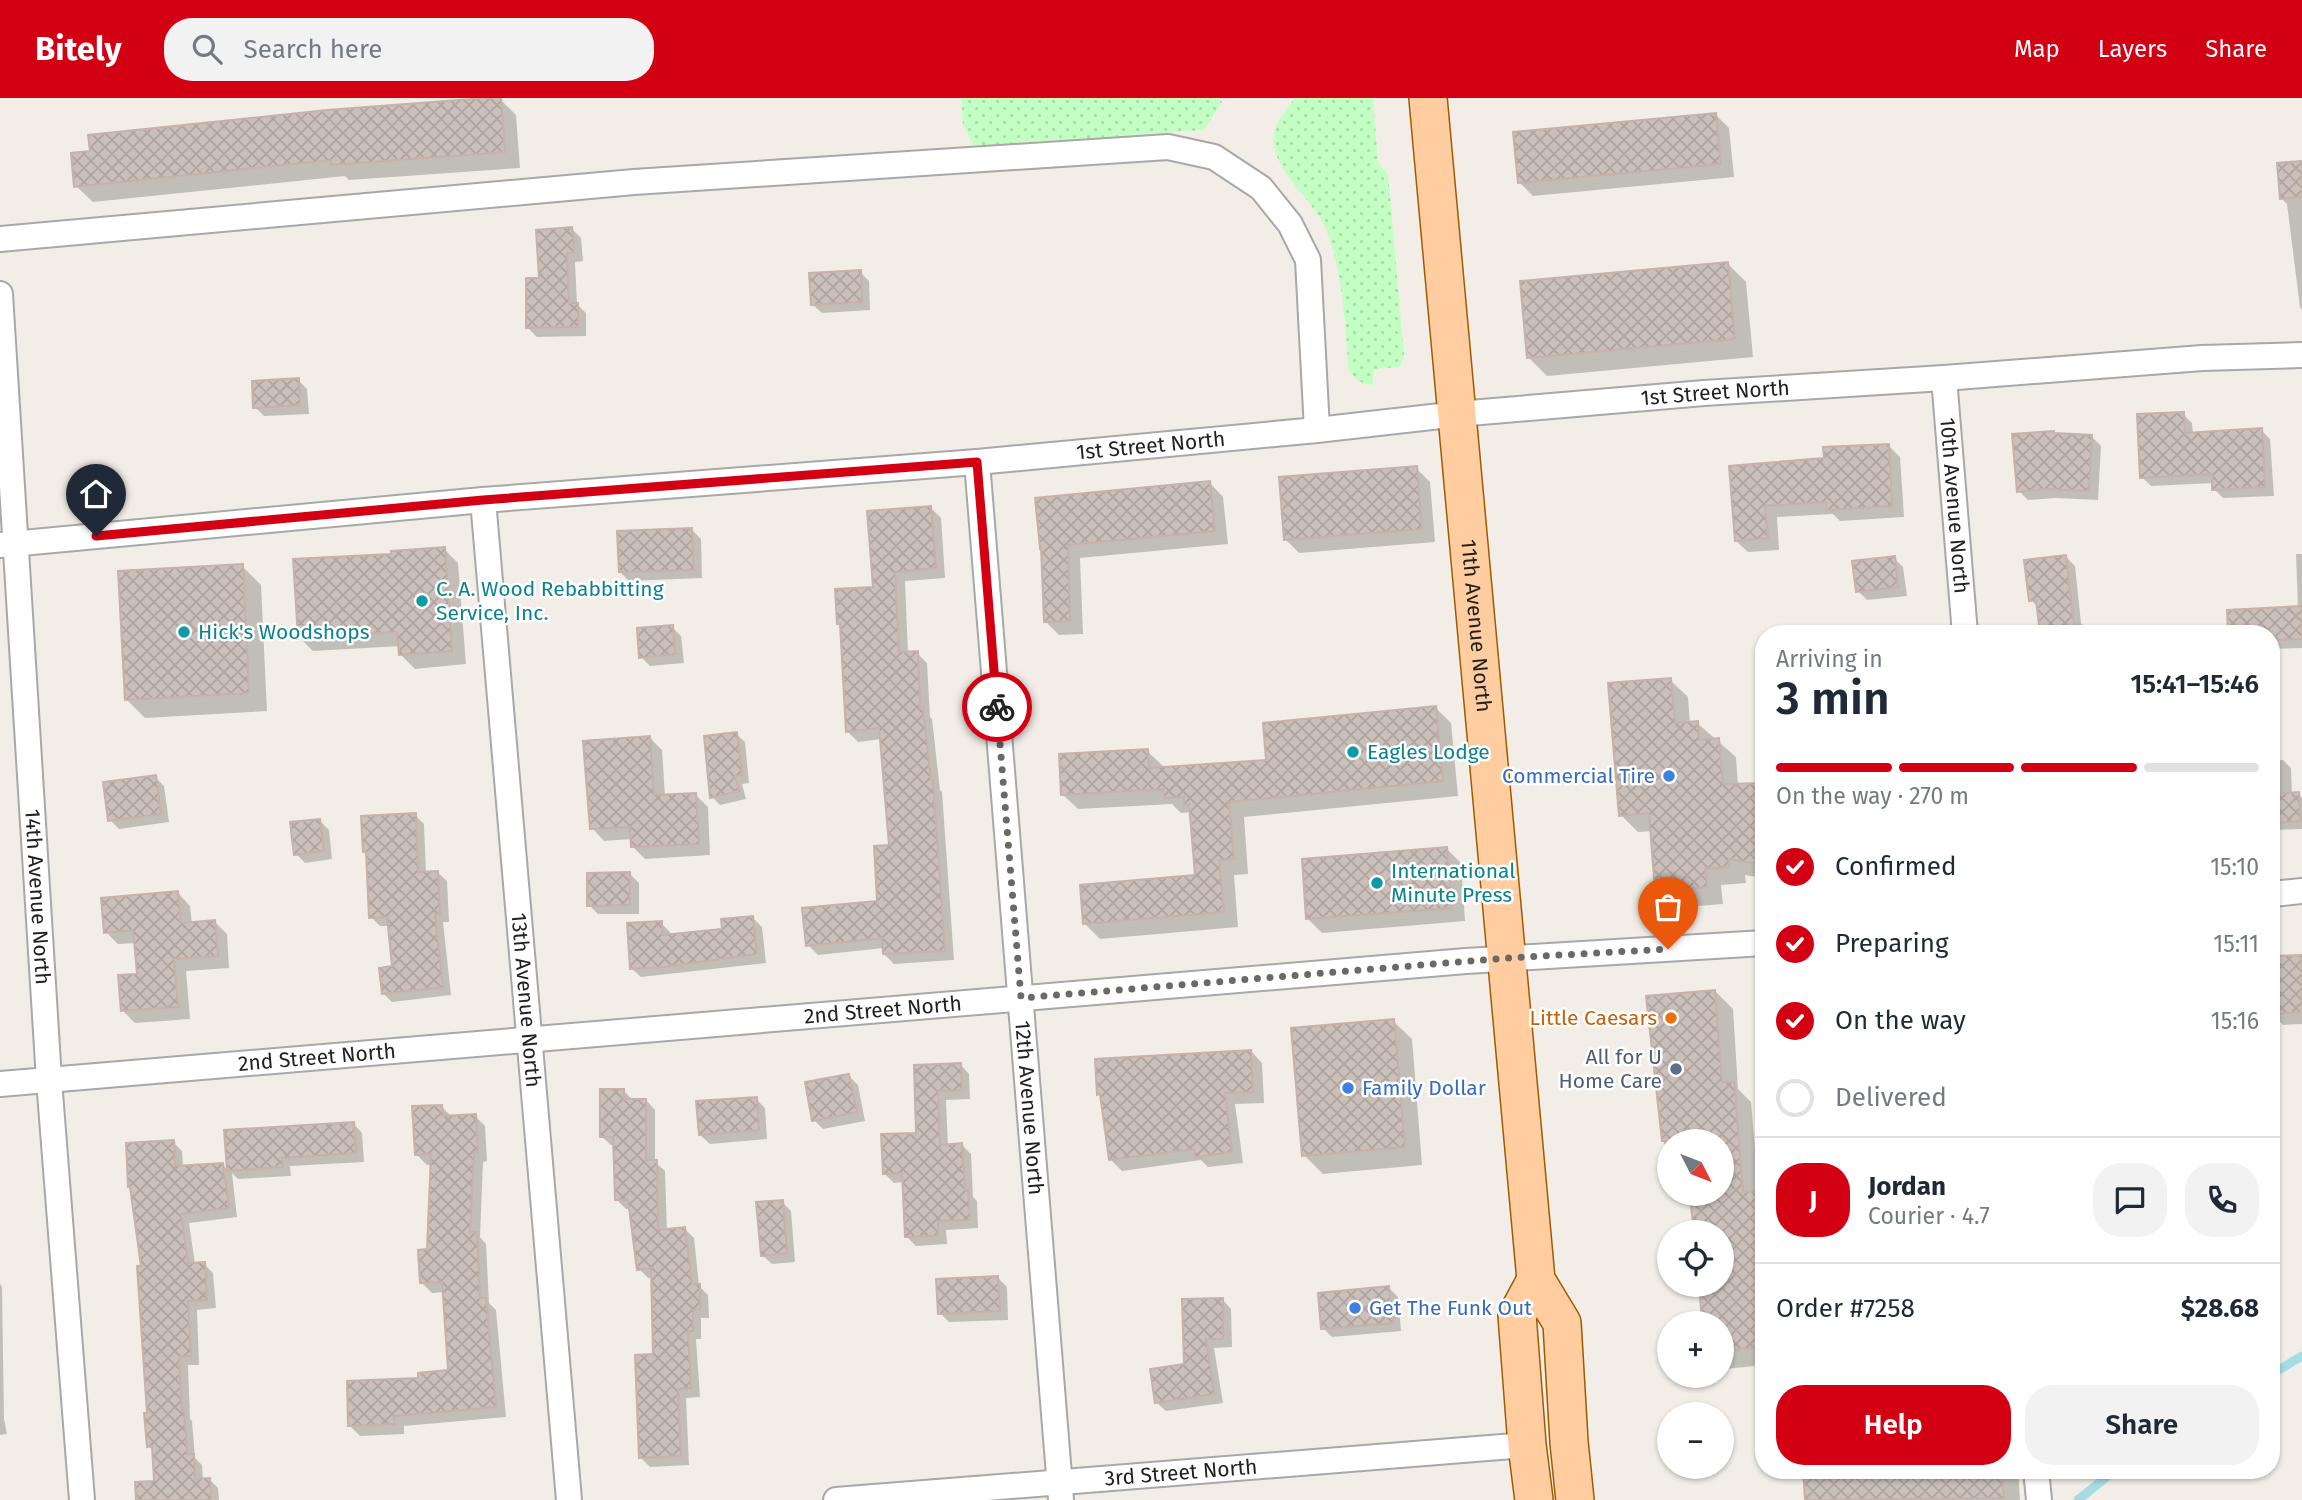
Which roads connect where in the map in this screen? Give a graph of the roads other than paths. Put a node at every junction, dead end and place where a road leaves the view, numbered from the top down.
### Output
1 (1429, 98) edge
2 (0, 239) edge
3 (0, 294) edge
4 (2302, 355) edge
5 (1944, 378) junction
6 (1458, 414) junction
7 (1317, 430) junction
8 (977, 462) junction
9 (483, 500) junction
10 (8, 544) edge
11 (1964, 625) edge
12 (2302, 891) edge
13 (2280, 893) edge
14 (1755, 944) edge
15 (1507, 958) junction
16 (1021, 998) junction
17 (530, 1040) junction
18 (49, 1080) junction
19 (0, 1084) edge
20 (1536, 1280) junction
21 (1527, 1445) junction
22 (2037, 1479) edge
23 (1061, 1491) edge
24 (82, 1500) edge
25 (569, 1500) edge
26 (836, 1500) edge
27 (1534, 1500) edge
28 (1575, 1500) edge
29 (2039, 1500) edge

1 - 6 main road, 11th Avenue North
2 - 7 street
3 - 10 street, 14th Avenue North
4 - 5 street, 1st Street North
5 - 6 street, 1st Street North
5 - 11 street, 10th Avenue North
6 - 7 street, 1st Street North
6 - 15 main road, 11th Avenue North
7 - 8 street, 1st Street North
8 - 9 street, 1st Street North
8 - 16 street, 12th Avenue North
9 - 10 street, 1st Street North
9 - 17 street, 13th Avenue North
10 - 18 street, 14th Avenue North
12 - 13 street
14 - 15 street, 2nd Street North
15 - 16 street, 2nd Street North
15 - 20 main road, 11th Avenue North
16 - 17 street, 2nd Street North
16 - 23 street, 12th Avenue North
17 - 18 street, 2nd Street North
17 - 25 street, 13th Avenue North
18 - 19 street, 2nd Street North
18 - 24 street, 14th Avenue North
20 - 21 main road
20 - 28 main road, 11th Avenue North
21 - 23 street, 3rd Street North
21 - 27 main road
22 - 29 street
23 - 26 street, 3rd Street North

